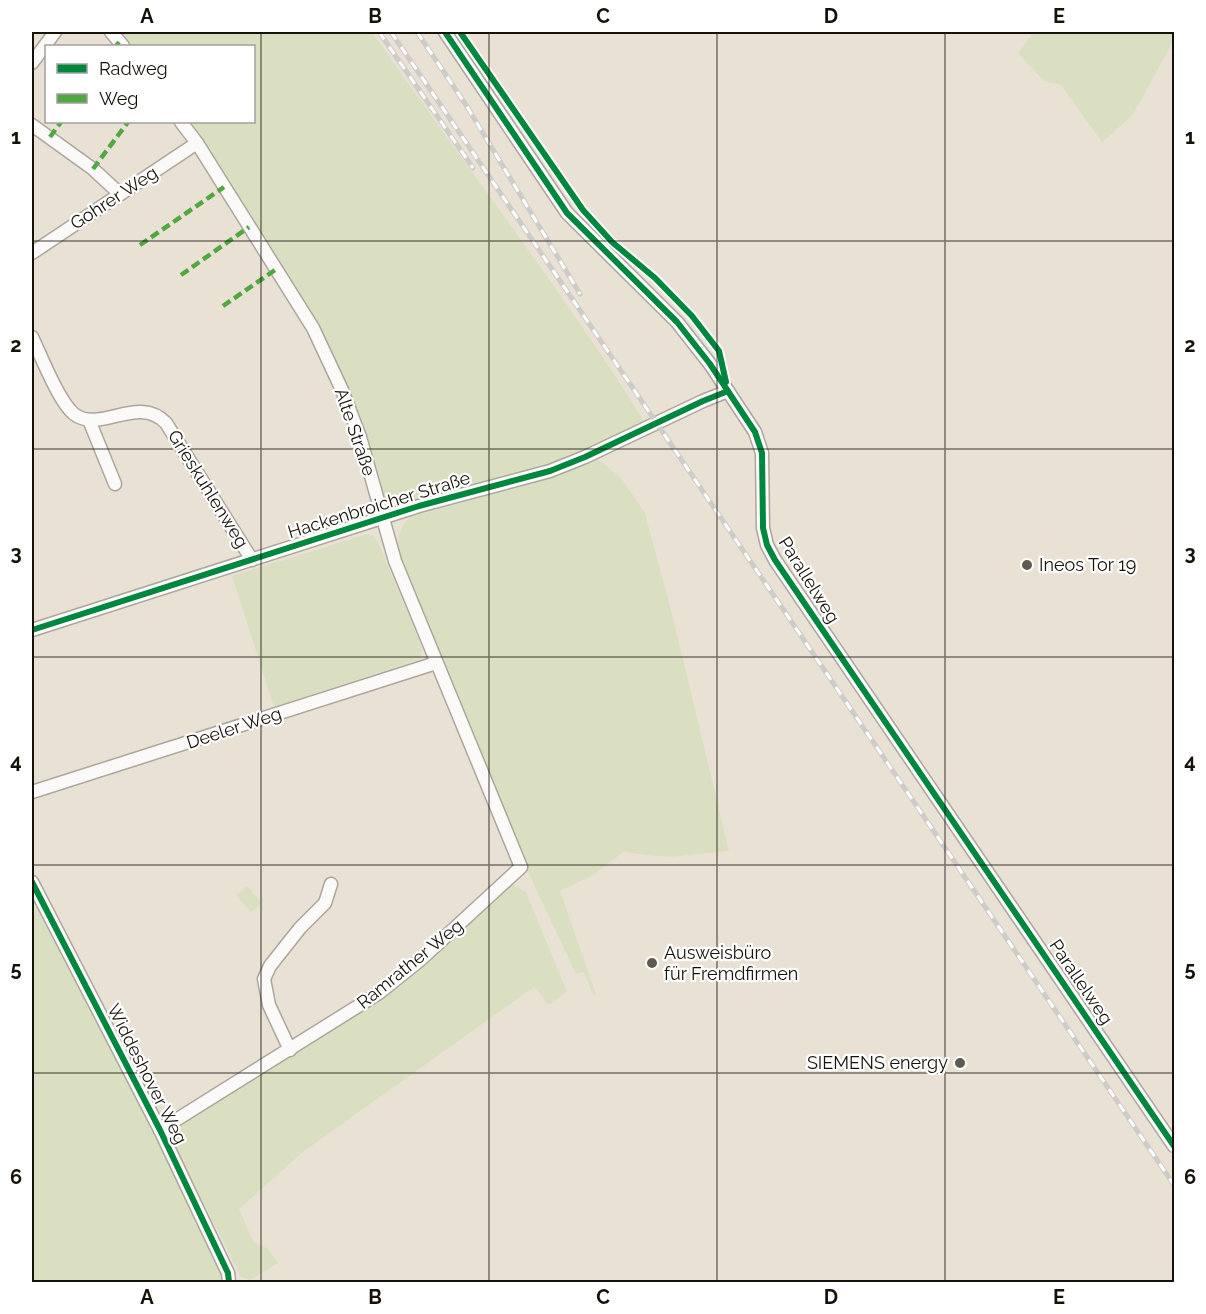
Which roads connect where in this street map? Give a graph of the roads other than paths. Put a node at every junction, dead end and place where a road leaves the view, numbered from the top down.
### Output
1 (55, 32) edge
2 (111, 32) edge
3 (445, 32) edge
4 (45, 45) edge
5 (45, 45) edge
6 (122, 45) edge
7 (32, 63) edge
8 (183, 123) edge
9 (32, 125) edge
10 (197, 143) junction
11 (120, 194) junction
12 (32, 253) edge
13 (32, 337) edge
14 (728, 391) junction
15 (89, 420) junction
16 (116, 484) dead end
17 (382, 518) junction
18 (252, 560) junction
19 (32, 630) edge
20 (436, 663) junction
21 (32, 792) edge
22 (521, 867) joint
23 (32, 882) edge
24 (331, 884) dead end
25 (290, 1050) junction
26 (160, 1130) junction
27 (1174, 1146) edge
28 (229, 1282) edge

1 - 4 street
2 - 6 street
3 - 14 street, Parallelweg
5 - 7 street
8 - 10 street, Alte Straße
9 - 11 street
10 - 11 street, Gohrer Weg
10 - 17 street, Alte Straße
11 - 12 street, Gohrer Weg
13 - 15 street
14 - 17 street, Hackenbroicher Straße
14 - 27 street, Parallelweg
15 - 16 street
15 - 18 street, Grieskuhlenweg
17 - 18 street, Hackenbroicher Straße
17 - 20 street, Alte Straße
18 - 19 street, Hackenbroicher Straße
20 - 21 street, Deeler Weg
20 - 22 street, Alte Straße
22 - 25 street, Ramrather Weg
23 - 26 street, Widdeshover Weg
24 - 25 street
25 - 26 street, Ramrather Weg
26 - 28 street, Widdeshover Weg

